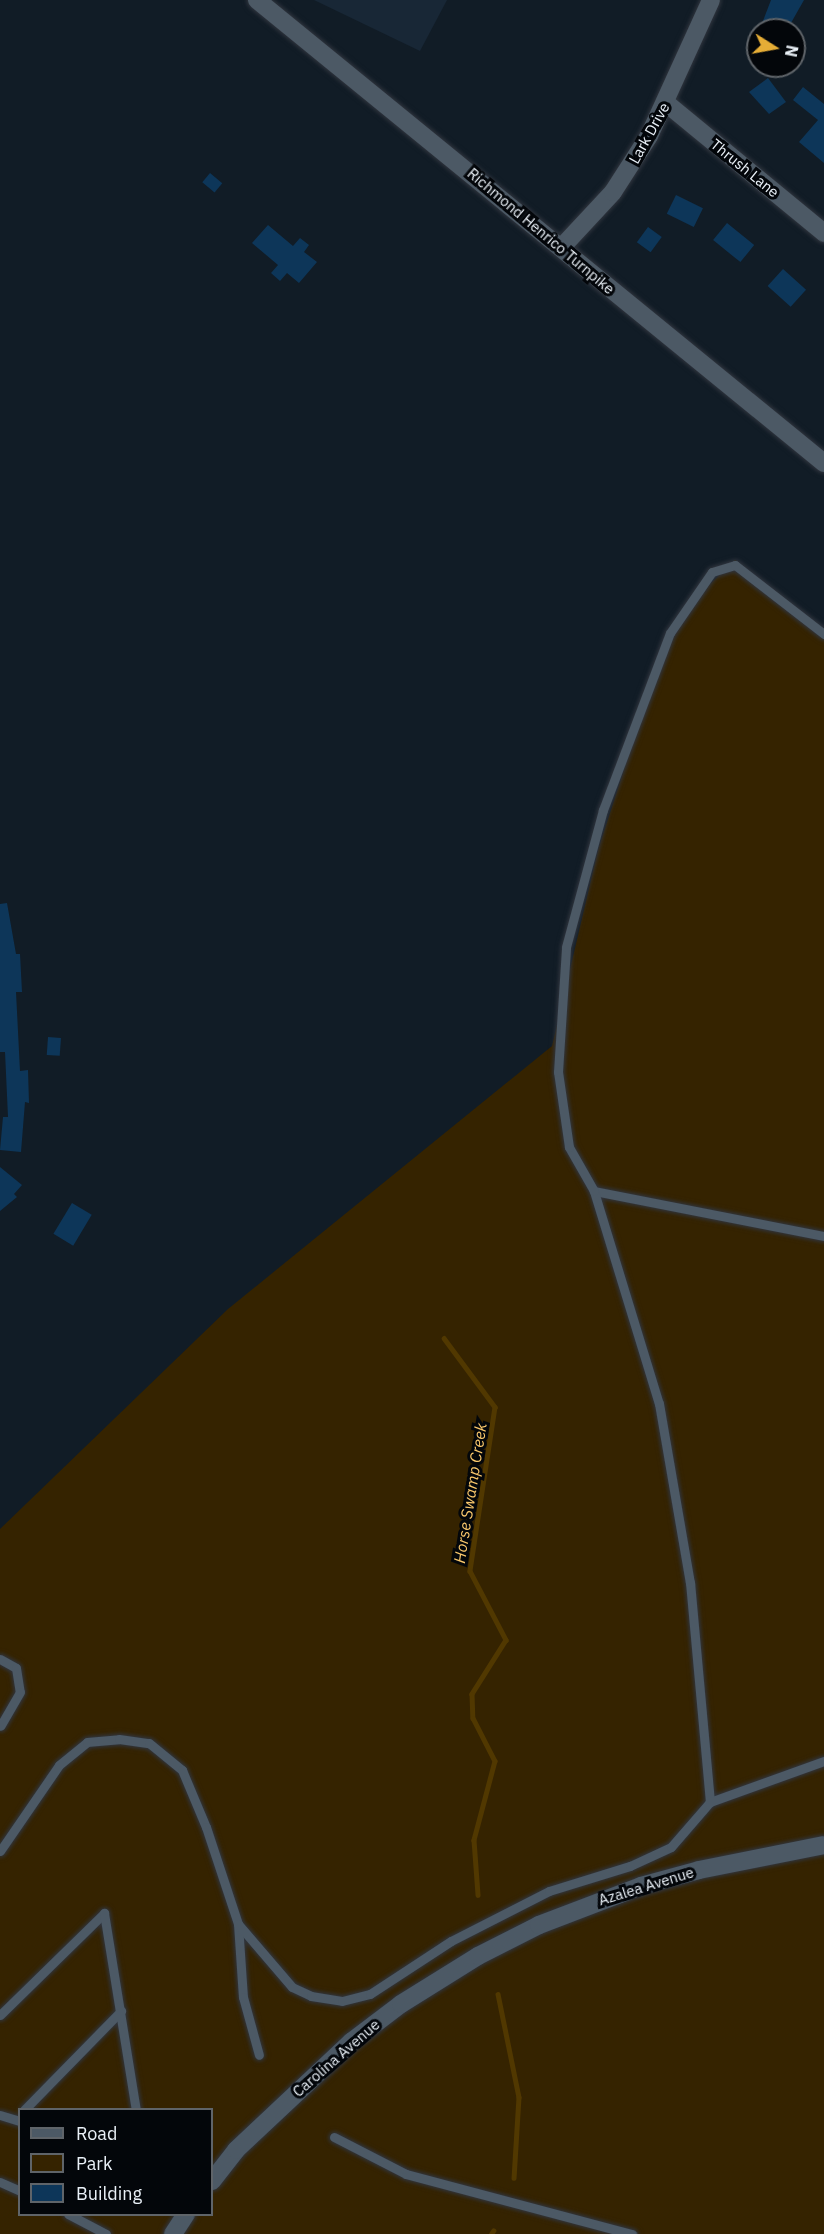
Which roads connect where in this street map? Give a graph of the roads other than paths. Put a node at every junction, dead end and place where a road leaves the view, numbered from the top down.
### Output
1 (257, 0) edge
2 (711, 0) edge
3 (666, 103) junction
4 (824, 233) edge
5 (561, 248) junction
6 (824, 463) edge
7 (824, 634) edge
8 (594, 1191) junction
9 (824, 1236) edge
10 (0, 1659) edge
11 (0, 1726) edge
12 (824, 1761) edge
13 (710, 1802) junction
14 (824, 1845) edge
15 (0, 1851) edge
16 (237, 1924) junction
17 (478, 1956) joint
18 (122, 2011) junction
19 (0, 2015) edge
20 (259, 2055) dead end
21 (25, 2108) edge
22 (136, 2108) edge
23 (0, 2115) edge
24 (18, 2118) edge
25 (334, 2137) dead end
26 (213, 2180) edge
27 (0, 2182) edge
28 (18, 2190) edge
29 (72, 2216) edge
30 (185, 2216) edge
31 (106, 2234) edge
32 (173, 2234) edge
33 (632, 2234) edge

1 - 5 street, Richmond Henrico Turnpike
2 - 3 street, Lark Drive
3 - 4 street, Thrush Lane
3 - 5 street, Lark Drive
5 - 6 street, Richmond Henrico Turnpike
7 - 8 lane
8 - 9 lane
8 - 13 lane
10 - 11 lane
12 - 13 lane
13 - 16 lane
14 - 17 street, Azalea Avenue
15 - 16 lane
16 - 20 lane
17 - 26 street, Carolina Avenue
18 - 19 lane
18 - 21 lane
18 - 22 lane
23 - 24 lane
25 - 33 lane
27 - 28 lane
29 - 31 lane
30 - 32 street

